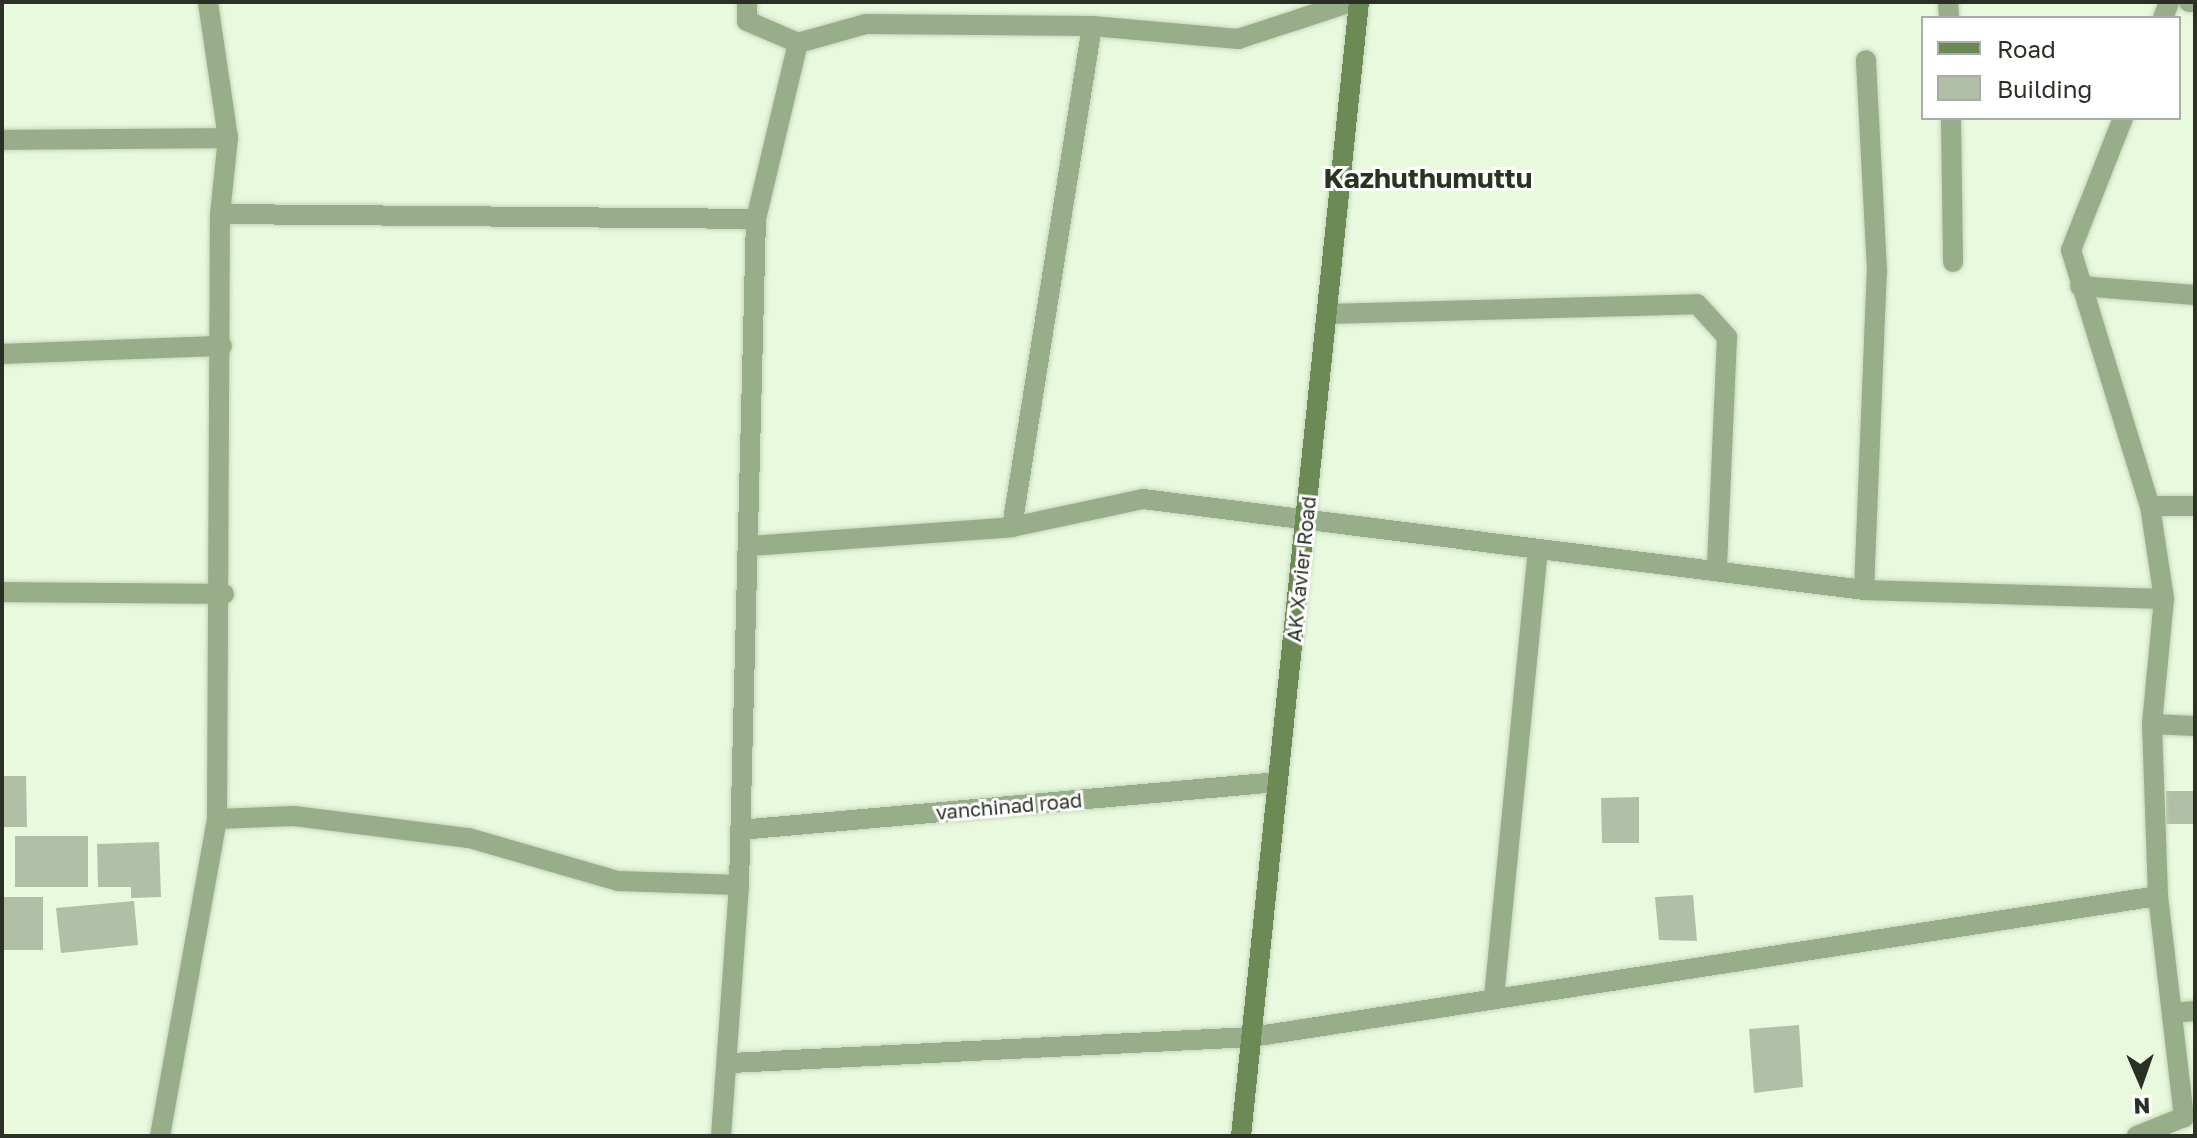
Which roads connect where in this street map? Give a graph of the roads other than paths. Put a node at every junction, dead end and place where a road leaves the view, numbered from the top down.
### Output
1 (208, 2) edge
2 (747, 2) edge
3 (1351, 2) edge
4 (1359, 2) edge
5 (1092, 26) junction
6 (798, 43) junction
7 (1866, 60) dead end
8 (1951, 120) edge
9 (2122, 120) edge
10 (228, 138) junction
11 (2, 140) edge
12 (220, 214) junction
13 (756, 219) junction
14 (1953, 262) dead end
15 (2080, 286) junction
16 (2195, 295) edge
17 (1327, 314) junction
18 (222, 346) junction
19 (2, 354) edge
20 (2150, 506) junction
21 (2195, 506) edge
22 (1306, 519) junction
23 (1012, 527) junction
24 (750, 546) junction
25 (1538, 549) junction
26 (1717, 570) junction
27 (1864, 590) junction
28 (2, 592) edge
29 (224, 594) junction
30 (2164, 599) junction
31 (2152, 724) junction
32 (2195, 726) edge
33 (1278, 782) junction
34 (217, 819) junction
35 (740, 830) junction
36 (739, 885) junction
37 (2158, 896) junction
38 (1494, 997) junction
39 (2195, 1011) edge
40 (2172, 1013) junction
41 (1252, 1037) junction
42 (731, 1063) junction
43 (160, 1136) edge
44 (721, 1136) edge
45 (1241, 1136) edge
46 (2137, 1136) edge

1 - 10 street
2 - 6 street
3 - 5 street
4 - 17 main road, AK Xavier Road
5 - 6 street
5 - 23 street
6 - 13 street
7 - 27 street
8 - 14 street
9 - 15 street
10 - 11 street
10 - 12 street
12 - 13 street
12 - 18 street
13 - 24 street
15 - 16 street
15 - 20 street
17 - 22 main road, AK Xavier Road
17 - 26 street
18 - 19 street
18 - 29 street
20 - 21 street
20 - 30 street
22 - 23 street
22 - 25 street
22 - 33 main road, AK Xavier Road
23 - 24 street
24 - 35 street
25 - 26 street
25 - 38 street
26 - 27 street
27 - 30 street
28 - 29 street
29 - 34 street
30 - 31 street
31 - 32 street
31 - 37 street
33 - 35 street, vanchinad road
33 - 41 main road, AK Xavier Road
34 - 36 street
34 - 43 street
35 - 36 street
36 - 42 street
37 - 38 street
37 - 40 street
38 - 41 street
39 - 40 street
40 - 46 street
41 - 42 street
41 - 45 main road, AK Xavier Road
42 - 44 street

